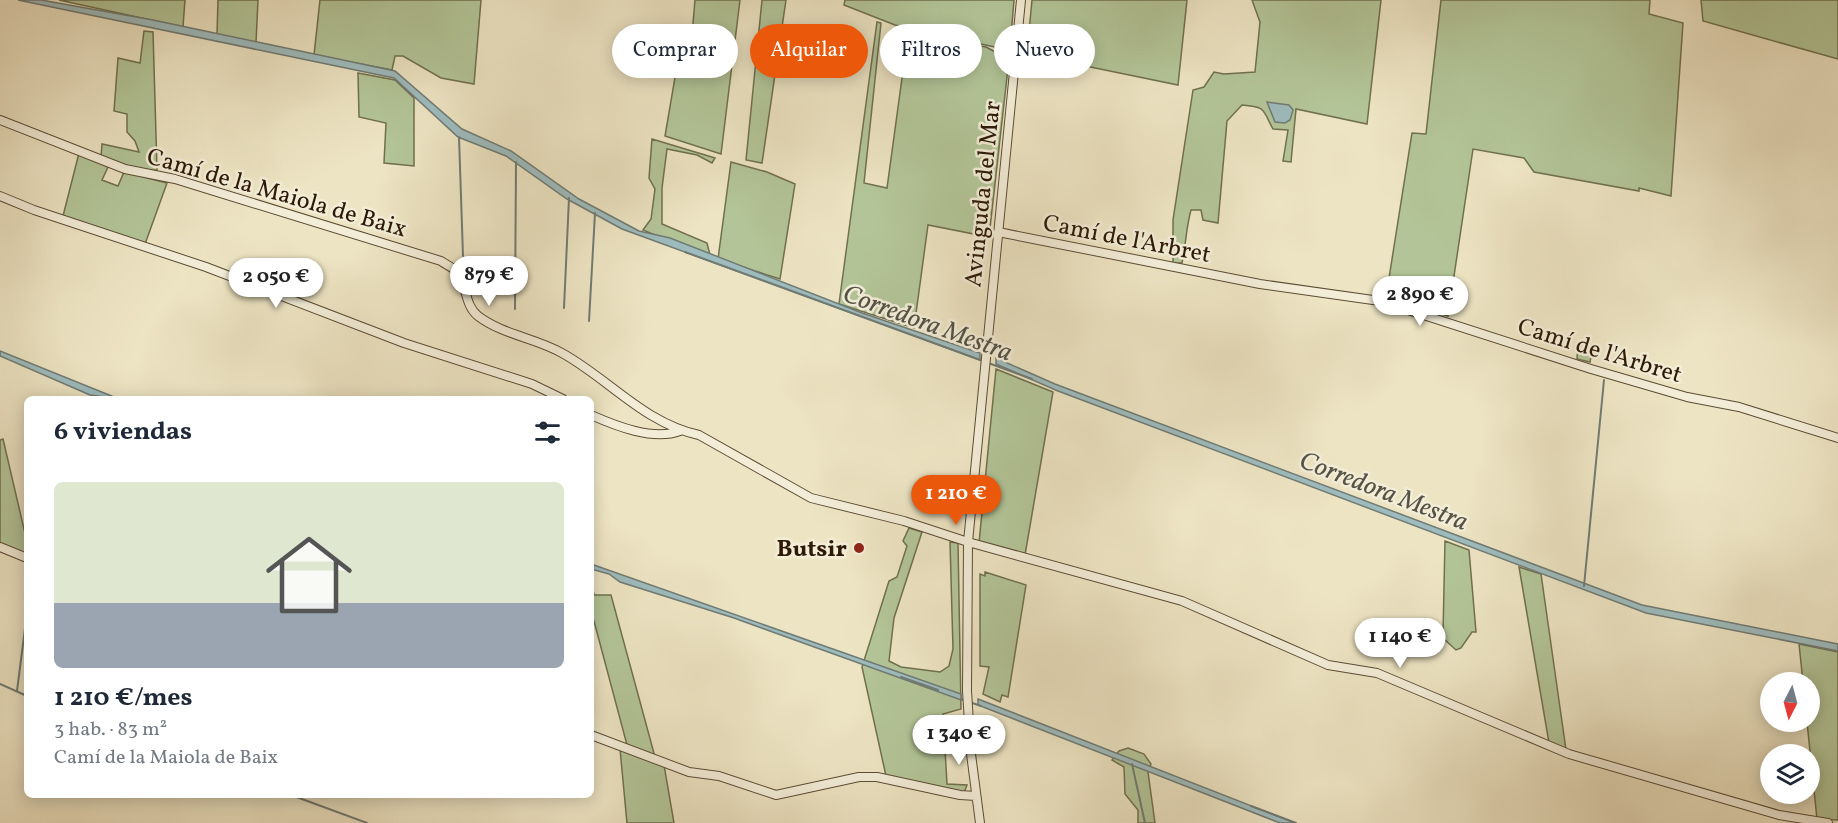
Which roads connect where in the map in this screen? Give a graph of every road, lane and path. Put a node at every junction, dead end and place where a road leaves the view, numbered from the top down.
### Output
1 (1021, 0) edge
2 (0, 120) edge
3 (0, 196) edge
4 (998, 231) junction
5 (557, 396) edge
6 (594, 416) edge
7 (680, 431) junction
8 (1838, 438) edge
9 (968, 542) junction
10 (0, 548) edge
11 (24, 557) edge
12 (594, 736) edge
13 (976, 796) junction
14 (980, 823) edge
15 (1828, 823) edge

1 - 4 street, Avinguda del Mar
2 - 7 street, Camí de la Maiola de Baix
3 - 5 street
4 - 8 street, Camí de l'Arbret
4 - 9 street, Avinguda del Mar
6 - 7 street
7 - 9 street, Camí de la Maiola de Baix
9 - 13 street, Avinguda del Mar
9 - 15 street, Camí de la Maiola de Baix
10 - 11 street
12 - 13 street
13 - 14 street, Avinguda del Mar

